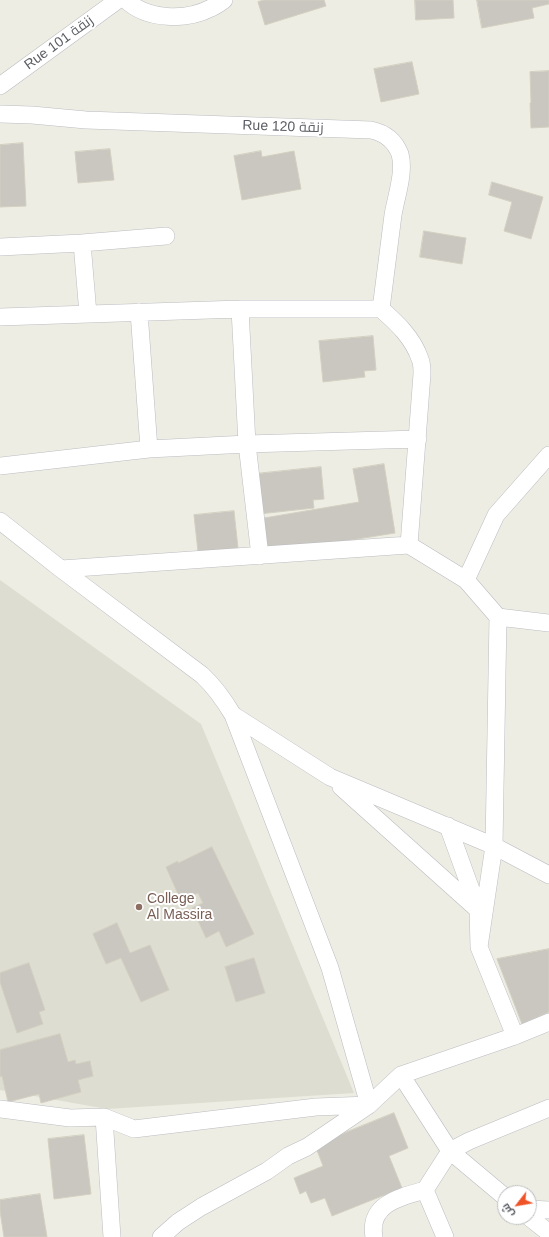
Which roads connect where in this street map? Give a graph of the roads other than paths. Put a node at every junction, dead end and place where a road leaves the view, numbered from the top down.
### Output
1 (118, 0) edge
2 (126, 0) edge
3 (224, 0) edge
4 (0, 86) edge
5 (0, 114) edge
6 (166, 236) dead end
7 (82, 243) junction
8 (0, 247) edge
9 (240, 309) junction
10 (381, 309) junction
11 (139, 312) junction
12 (88, 314) junction
13 (0, 317) edge
14 (418, 439) junction
15 (247, 444) junction
16 (150, 449) junction
17 (549, 455) edge
18 (0, 466) edge
19 (0, 522) edge
20 (409, 545) junction
21 (260, 556) junction
22 (61, 569) junction
23 (466, 580) junction
24 (498, 617) junction
25 (549, 623) edge
26 (233, 715) junction
27 (330, 778) junction
28 (448, 826) junction
29 (494, 846) junction
30 (549, 875) edge
31 (478, 909) junction
32 (479, 947) junction
33 (549, 1022) edge
34 (515, 1036) junction
35 (401, 1075) junction
36 (369, 1105) junction
37 (549, 1108) edge
38 (0, 1109) edge
39 (104, 1117) junction
40 (450, 1151) junction
41 (425, 1190) junction
42 (497, 1190) edge
43 (537, 1209) edge
44 (549, 1210) edge
45 (537, 1223) edge
46 (549, 1233) edge
47 (112, 1237) edge
48 (161, 1237) edge
49 (374, 1237) edge
50 (445, 1237) edge

1 - 4 street, Rue 101 زنقة
2 - 3 street
5 - 10 street, Rue 120 زنقة
6 - 7 street
7 - 8 street
7 - 12 street
9 - 10 street
9 - 11 street
9 - 15 street
10 - 14 street
11 - 12 street
11 - 16 street
12 - 13 street
14 - 15 street
14 - 20 street
15 - 16 street
15 - 21 street
16 - 18 street
17 - 23 street
19 - 22 street
20 - 21 street
20 - 23 street
21 - 22 street
22 - 26 street
23 - 24 street
24 - 25 street
24 - 29 street
26 - 27 street
26 - 36 street
27 - 28 street
27 - 31 street
28 - 29 street
28 - 31 street
29 - 30 street
29 - 32 street
31 - 32 street
32 - 34 street
33 - 34 street
34 - 35 street
35 - 36 street
35 - 40 street
36 - 39 street
36 - 48 street
37 - 40 street
38 - 39 street
39 - 47 street
40 - 41 street
40 - 42 street
41 - 49 street
41 - 50 street
43 - 44 street
45 - 46 street

